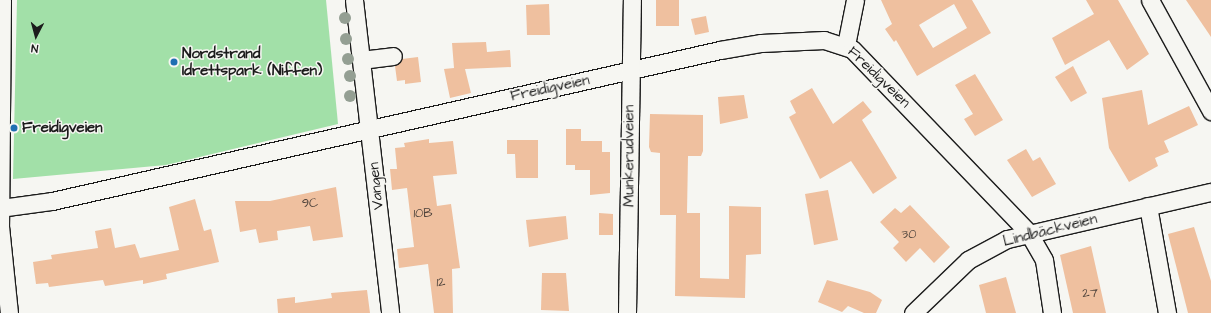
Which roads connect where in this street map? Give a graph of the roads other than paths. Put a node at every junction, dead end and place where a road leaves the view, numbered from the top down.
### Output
1 (2, 0) edge
2 (354, 0) edge
3 (632, 0) edge
4 (855, 0) edge
5 (1150, 0) edge
6 (846, 45) junction
7 (393, 56) dead end
8 (361, 60) junction
9 (631, 68) junction
10 (1211, 111) edge
11 (370, 130) junction
12 (0, 172) edge
13 (1211, 192) edge
14 (1148, 206) junction
15 (0, 208) edge
16 (0, 226) edge
17 (1028, 232) junction
18 (9, 313) edge
19 (390, 313) edge
20 (627, 313) edge
21 (913, 313) edge
22 (1052, 313) edge
23 (1167, 313) edge

1 - 12 street
2 - 8 street, Vangen
3 - 9 street, Munkerudveien
4 - 6 street
5 - 10 street
6 - 9 street, Freidigveien
6 - 17 street, Freidigveien
7 - 8 street
8 - 11 street, Vangen
9 - 11 street, Freidigveien
9 - 20 street, Munkerudveien
11 - 15 street, Freidigveien
11 - 19 street, Vangen
12 - 15 street
13 - 14 street, Lindbäckveien
14 - 17 street, Lindbäckveien
14 - 23 street
15 - 16 street
16 - 18 street
17 - 21 street, Lindbäckveien
17 - 22 street, Freidigveien

